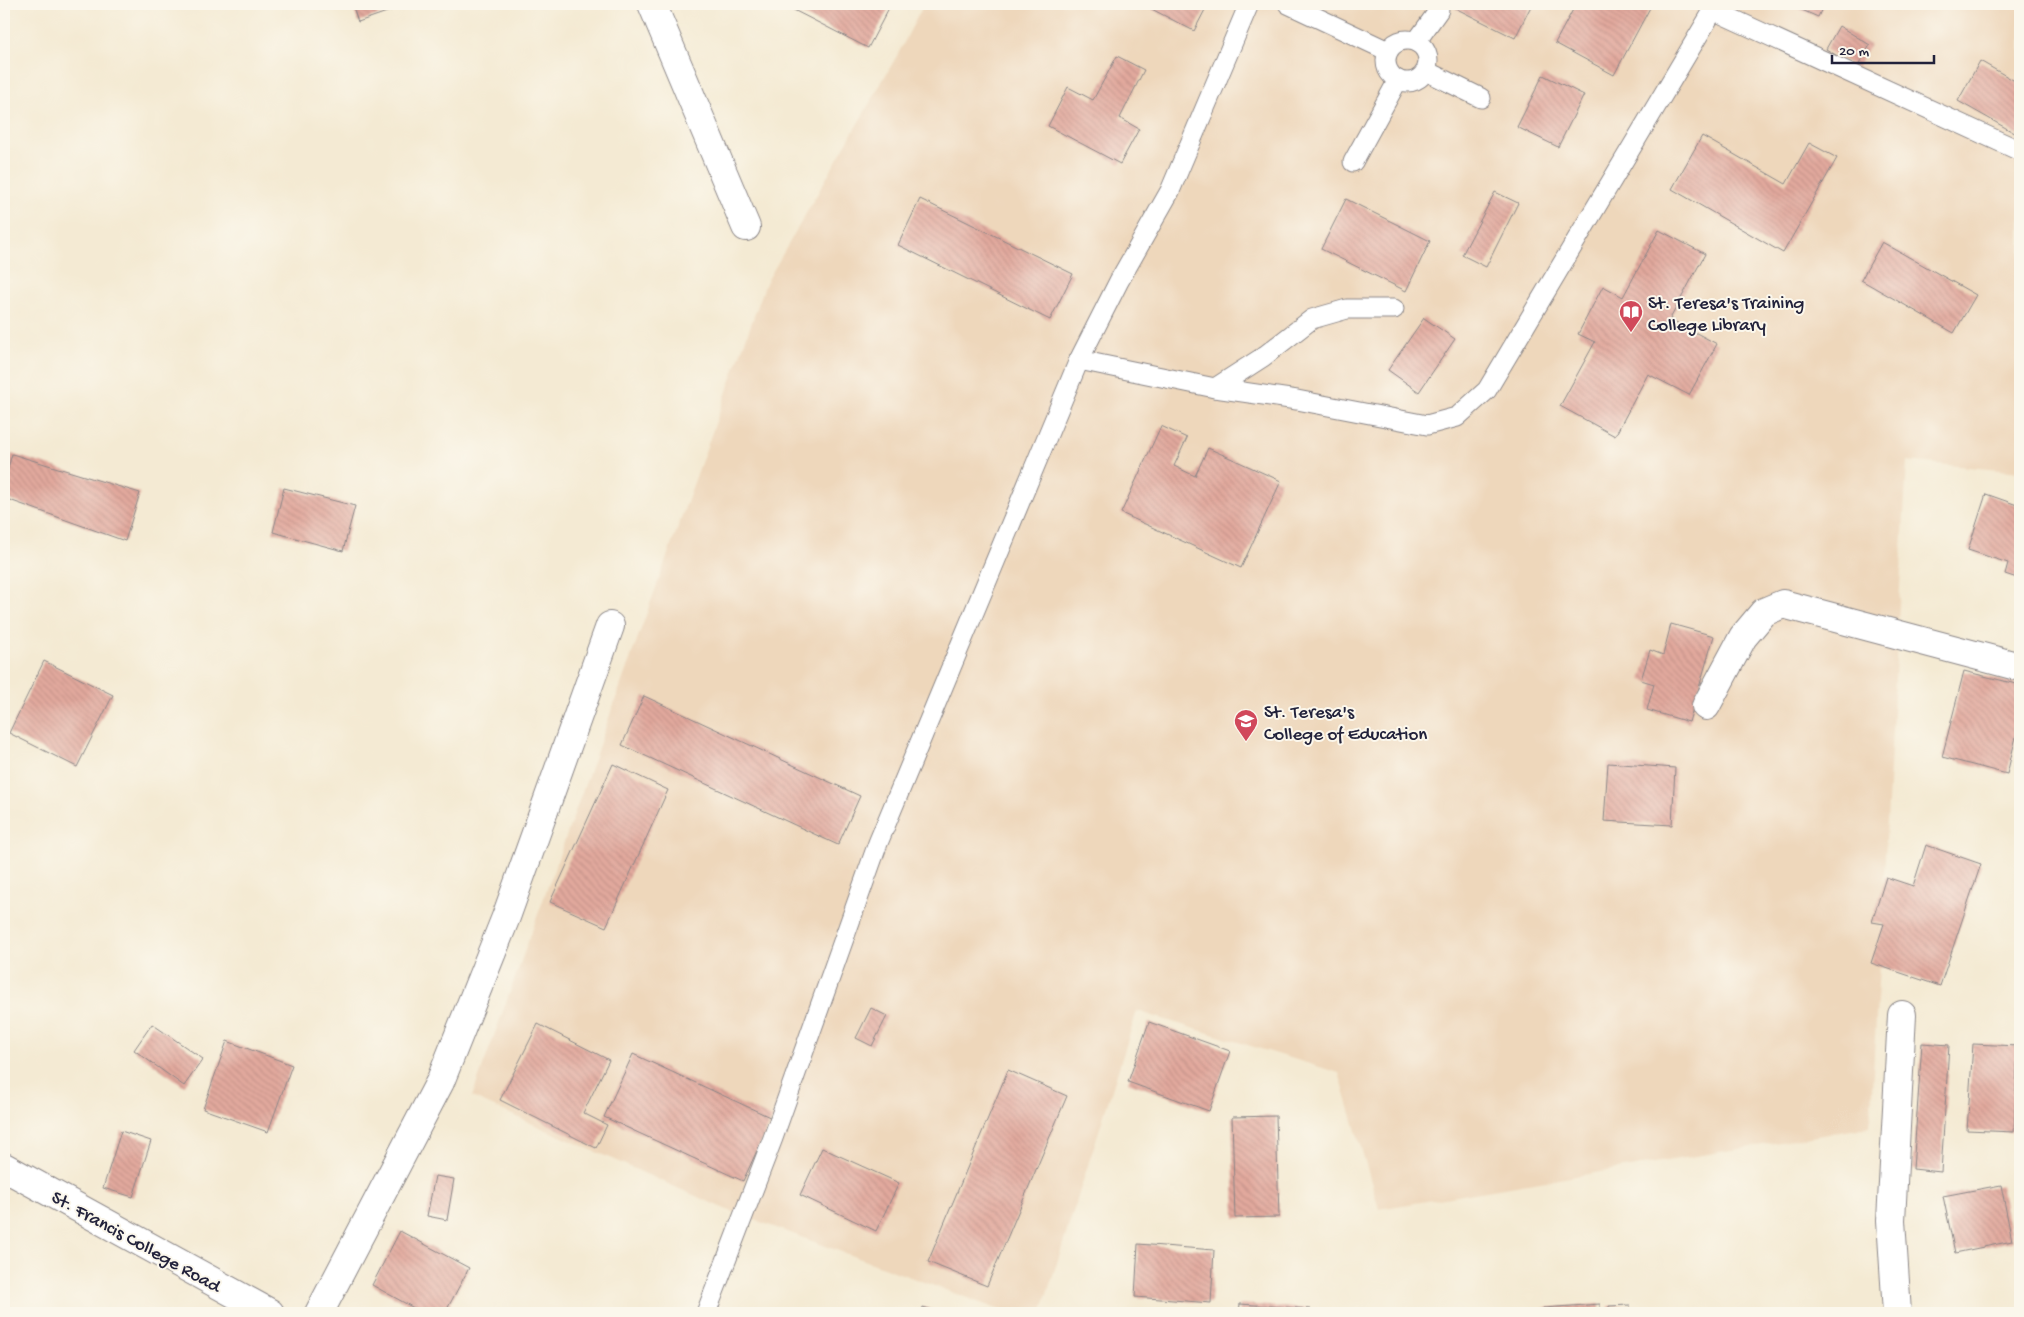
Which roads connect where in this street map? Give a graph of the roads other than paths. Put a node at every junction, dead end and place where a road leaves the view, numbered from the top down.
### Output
1 (652, 4) edge
2 (1249, 4) edge
3 (1288, 4) edge
4 (1715, 7) edge
5 (1439, 10) dead end
6 (1416, 42) junction
7 (1388, 52) junction
8 (1426, 71) junction
9 (1398, 80) junction
10 (1481, 98) dead end
11 (2020, 151) edge
12 (1353, 162) dead end
13 (746, 227) dead end
14 (1394, 309) dead end
15 (1079, 360) junction
16 (1215, 388) junction
17 (610, 626) dead end
18 (2020, 667) edge
19 (1706, 706) dead end
20 (1902, 1015) dead end
21 (4, 1166) edge
22 (270, 1313) edge
23 (319, 1313) edge
24 (706, 1313) edge
25 (1897, 1313) edge

1 - 13 street
2 - 15 lane
3 - 7 lane
4 - 11 lane
4 - 16 lane
5 - 6 lane
6 - 7 lane
6 - 8 lane
7 - 9 lane
8 - 9 lane
8 - 10 lane
9 - 12 lane
14 - 16 lane
15 - 16 lane
15 - 24 lane
17 - 23 street
18 - 19 street
20 - 25 street
21 - 22 street, St. Francis College Road

